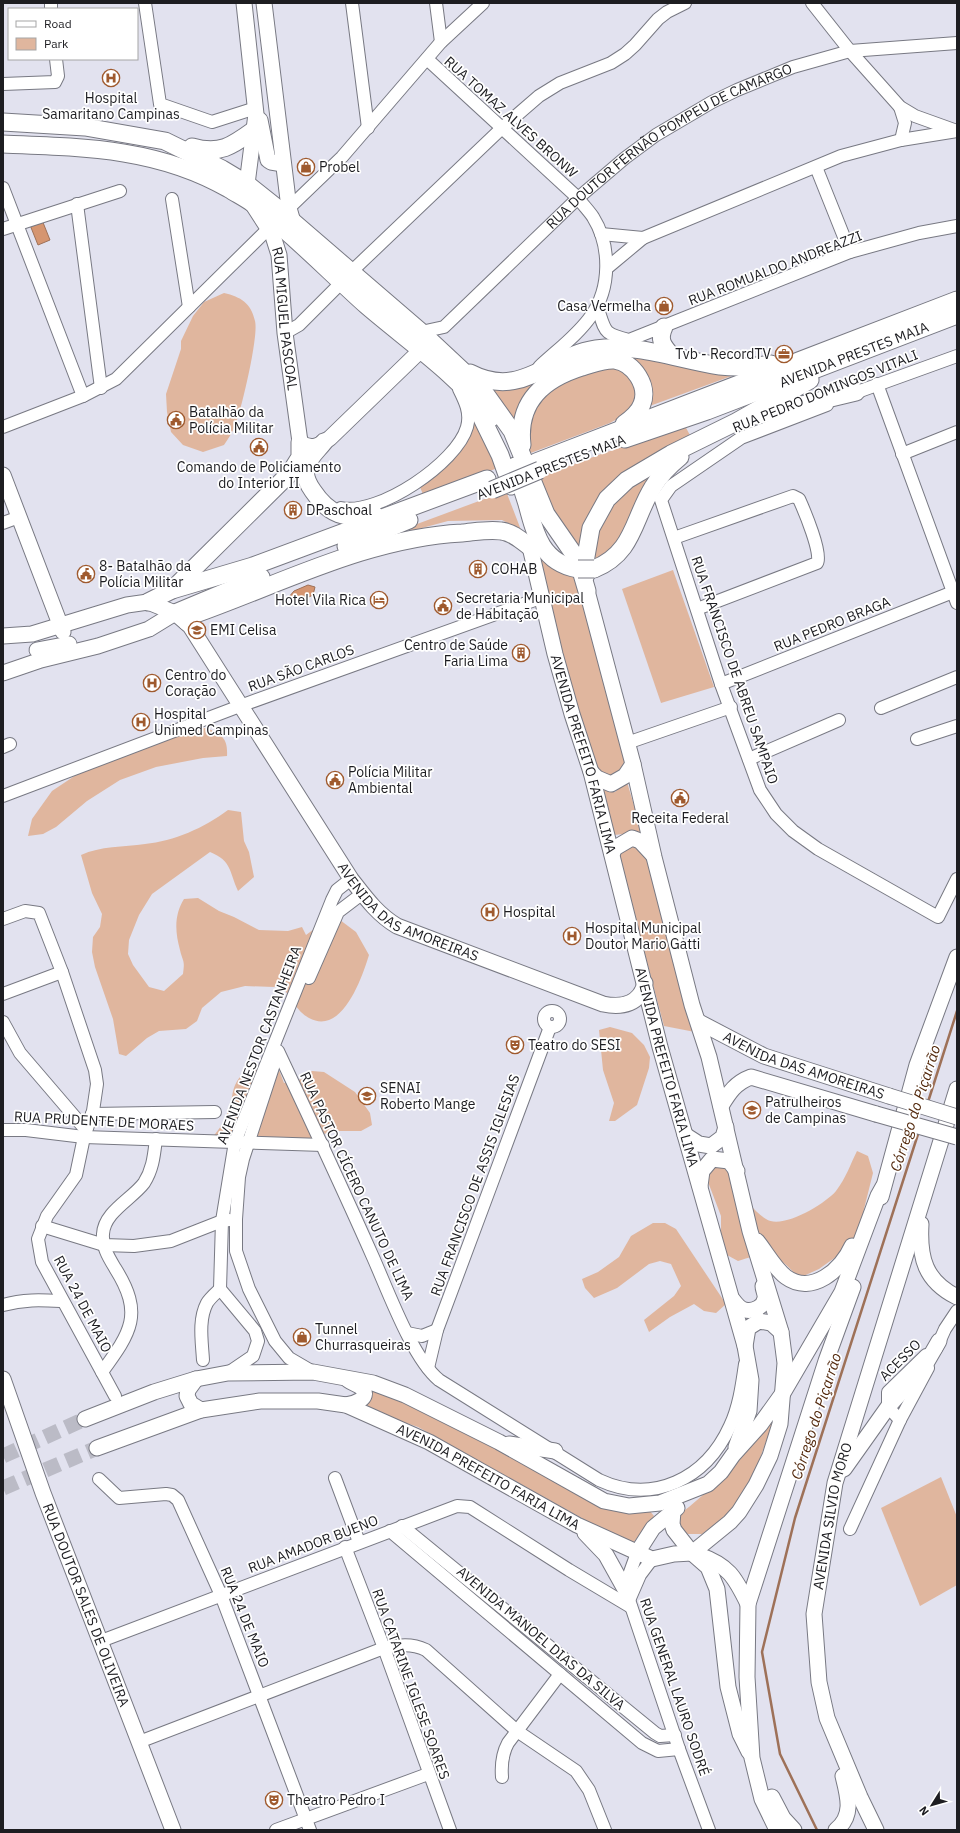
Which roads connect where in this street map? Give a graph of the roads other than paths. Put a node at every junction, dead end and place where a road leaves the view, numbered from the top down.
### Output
1 (145, 3) edge
2 (244, 3) edge
3 (264, 3) edge
4 (352, 3) edge
5 (436, 3) edge
6 (483, 3) edge
7 (685, 3) edge
8 (812, 3) edge
9 (441, 42) junction
10 (957, 43) edge
11 (850, 51) junction
12 (427, 59) junction
13 (56, 60) edge
14 (3, 84) edge
15 (274, 88) junction
16 (254, 91) junction
17 (900, 107) junction
18 (255, 117) junction
19 (3, 122) edge
20 (368, 128) junction
21 (502, 128) junction
22 (956, 131) edge
23 (901, 140) junction
24 (165, 141) junction
25 (3, 144) edge
26 (283, 164) junction
27 (816, 167) junction
28 (247, 184) junction
29 (3, 188) edge
30 (120, 191) dead end
31 (578, 198) junction
32 (172, 199) dead end
33 (251, 202) junction
34 (77, 204) junction
35 (291, 215) junction
36 (17, 224) junction
37 (957, 226) edge
38 (3, 229) edge
39 (268, 229) junction
40 (601, 234) junction
41 (643, 238) junction
42 (850, 252) junction
43 (607, 268) junction
44 (346, 278) junction
45 (957, 300) edge
46 (597, 306) junction
47 (189, 307) junction
48 (957, 315) edge
49 (664, 327) junction
50 (421, 332) junction
51 (285, 333) junction
52 (893, 340) junction
53 (421, 350) junction
54 (818, 353) junction
55 (672, 355) junction
56 (957, 356) edge
57 (459, 376) junction
58 (529, 376) junction
59 (877, 384) junction
60 (101, 388) junction
61 (856, 392) junction
62 (469, 394) junction
63 (83, 396) junction
64 (736, 422) junction
65 (3, 427) edge
66 (613, 432) junction
67 (957, 432) edge
68 (699, 440) junction
69 (300, 442) junction
70 (324, 442) junction
71 (902, 454) junction
72 (533, 463) junction
73 (3, 475) edge
74 (279, 482) junction
75 (490, 485) junction
76 (310, 487) junction
77 (321, 504) junction
78 (422, 504) junction
79 (664, 510) joint
80 (19, 517) junction
81 (3, 522) edge
82 (674, 538) junction
83 (530, 547) junction
84 (172, 590) junction
85 (587, 591) junction
86 (543, 597) junction
87 (955, 598) edge
88 (148, 602) junction
89 (697, 609) junction
90 (181, 618) junction
91 (61, 628) junction
92 (3, 636) edge
93 (120, 639) junction
94 (37, 650) dead end
95 (3, 673) edge
96 (957, 677) edge
97 (721, 684) junction
98 (240, 706) junction
99 (731, 707) junction
100 (881, 708) dead end
101 (839, 720) dead end
102 (957, 726) edge
103 (917, 739) dead end
104 (627, 743) junction
105 (749, 759) junction
106 (633, 764) junction
107 (591, 772) junction
108 (3, 796) edge
109 (612, 854) junction
110 (654, 857) junction
111 (351, 879) junction
112 (957, 879) edge
113 (363, 893) junction
114 (3, 919) edge
115 (957, 957) edge
116 (62, 972) junction
117 (645, 983) junction
118 (3, 994) edge
119 (3, 1022) edge
120 (699, 1022) junction
121 (550, 1027) dead end
122 (278, 1051) junction
123 (957, 1090) edge
124 (721, 1106) junction
125 (215, 1112) dead end
126 (92, 1114) junction
127 (957, 1117) edge
128 (726, 1127) junction
129 (3, 1130) edge
130 (85, 1134) junction
131 (898, 1134) junction
132 (685, 1135) junction
133 (957, 1137) edge
134 (156, 1139) junction
135 (235, 1142) junction
136 (248, 1144) junction
137 (323, 1146) junction
138 (737, 1171) junction
139 (700, 1187) junction
140 (884, 1187) junction
141 (922, 1203) junction
142 (236, 1219) junction
143 (222, 1221) junction
144 (42, 1226) junction
145 (750, 1231) junction
146 (104, 1246) junction
147 (759, 1259) junction
148 (220, 1289) junction
149 (957, 1298) edge
150 (733, 1300) junction
151 (62, 1301) junction
152 (3, 1305) edge
153 (957, 1311) edge
154 (437, 1330) junction
155 (781, 1332) junction
156 (407, 1333) junction
157 (939, 1341) junction
158 (415, 1347) junction
159 (432, 1347) junction
160 (745, 1350) junction
161 (203, 1360) dead end
162 (428, 1368) junction
163 (102, 1372) junction
164 (313, 1372) junction
165 (228, 1374) junction
166 (342, 1377) junction
167 (3, 1379) edge
168 (196, 1379) junction
169 (784, 1393) junction
170 (115, 1396) dead end
171 (346, 1405) junction
172 (888, 1407) junction
173 (201, 1410) junction
174 (85, 1419) tunnel mouth
175 (900, 1420) junction
176 (499, 1442) junction
177 (97, 1448) tunnel mouth
178 (555, 1452) junction
179 (733, 1455) junction
180 (336, 1478) dead end
181 (99, 1479) dead end
182 (835, 1483) junction
183 (708, 1484) junction
184 (673, 1512) junction
185 (577, 1525) junction
186 (850, 1529) dead end
187 (390, 1531) joint
188 (405, 1534) junction
189 (359, 1542) junction
190 (345, 1548) junction
191 (637, 1553) junction
192 (692, 1553) junction
193 (652, 1559) junction
194 (221, 1595) junction
195 (629, 1600) junction
196 (748, 1604) junction
197 (101, 1641) junction
198 (384, 1648) junction
199 (560, 1674) junction
200 (260, 1695) junction
201 (829, 1725) junction
202 (517, 1731) junction
203 (750, 1732) junction
204 (675, 1735) junction
205 (139, 1742) junction
206 (679, 1749) junction
207 (752, 1758) junction
208 (428, 1774) junction
209 (502, 1777) dead end
210 (308, 1824) edge
211 (840, 1826) edge
212 (173, 1830) edge
213 (276, 1830) edge
214 (450, 1830) edge
215 (605, 1830) edge
216 (709, 1830) edge
217 (777, 1830) edge
218 (794, 1830) edge
219 (876, 1830) edge

1 - 18 street
2 - 16 main road
3 - 15 main road
4 - 20 street
5 - 9 street
6 - 9 street
7 - 21 street
8 - 11 street
9 - 12 street
10 - 11 street, RUA DOUTOR FERNÃO POMPEU DE CAMARGO
11 - 17 street
11 - 31 street, RUA DOUTOR FERNÃO POMPEU DE CAMARGO
12 - 20 street
12 - 21 street, RUA TOMAZ ALVES BRONW
13 - 14 street
15 - 16 main road
15 - 26 main road
16 - 18 main road
17 - 22 street
17 - 23 street
18 - 24 highway
18 - 26 main road
18 - 28 main road, RUA MIGUEL PASCOAL
19 - 24 highway
20 - 35 street
21 - 31 street, RUA TOMAZ ALVES BRONW
21 - 44 street
22 - 23 street
23 - 27 street
24 - 28 highway
25 - 33 highway
26 - 35 main road
27 - 41 street
27 - 42 street
28 - 33 main road, RUA MIGUEL PASCOAL
28 - 35 highway
29 - 36 street
30 - 34 street
31 - 40 street, RUA TOMAZ ALVES BRONW
31 - 50 street, RUA DOUTOR FERNÃO POMPEU DE CAMARGO
32 - 47 street
33 - 39 main road, RUA MIGUEL PASCOAL
33 - 44 highway
34 - 36 street
34 - 60 street
35 - 44 highway
36 - 38 street
36 - 63 street
37 - 42 street, RUA ROMUALDO ANDREAZZI
39 - 47 street
39 - 51 main road, RUA MIGUEL PASCOAL
40 - 41 street
40 - 43 street, RUA TOMAZ ALVES BRONW
41 - 43 street
42 - 49 street, RUA ROMUALDO ANDREAZZI
43 - 46 street, RUA TOMAZ ALVES BRONW
44 - 50 highway
44 - 51 street
44 - 53 highway
45 - 54 highway, AVENIDA PRESTES MAIA
46 - 49 street, RUA ROMUALDO ANDREAZZI
46 - 58 street, RUA TOMAZ ALVES BRONW
47 - 60 street
48 - 52 highway, AVENIDA PRESTES MAIA
49 - 55 highway
50 - 57 highway
51 - 69 main road, RUA MIGUEL PASCOAL
52 - 64 highway
52 - 72 highway, AVENIDA PRESTES MAIA
53 - 57 highway
53 - 70 main road
54 - 55 highway
54 - 66 highway, AVENIDA PRESTES MAIA
55 - 58 highway
56 - 59 street, RUA PEDRO DOMINGOS VITALI
57 - 58 highway
57 - 62 highway
57 - 72 highway
57 - 77 street
59 - 61 street, RUA PEDRO DOMINGOS VITALI
59 - 71 street
60 - 63 street
61 - 64 highway
61 - 79 street, RUA PEDRO DOMINGOS VITALI
62 - 68 highway
62 - 83 highway
63 - 65 street
64 - 68 highway
66 - 72 highway, AVENIDA PRESTES MAIA
66 - 72 highway
67 - 71 street
68 - 85 highway
69 - 70 main road
69 - 74 highway
70 - 76 highway
71 - 87 street
72 - 75 highway, AVENIDA PRESTES MAIA, bridge
72 - 85 highway
73 - 80 main road
74 - 76 highway
74 - 84 highway
75 - 78 highway, AVENIDA PRESTES MAIA
75 - 90 highway, AVENIDA PRESTES MAIA
76 - 77 highway
77 - 78 highway
78 - 84 highway, AVENIDA PRESTES MAIA
79 - 82 street, RUA FRANCISCO DE ABREU SAMPAIO
80 - 81 street
80 - 91 main road
82 - 89 street, RUA FRANCISCO DE ABREU SAMPAIO
82 - 89 street
83 - 86 main road, AVENIDA PREFEITO FARIA LIMA
83 - 90 highway
84 - 88 highway
85 - 104 main road
86 - 98 street, RUA SÃO CARLOS
86 - 107 main road, AVENIDA PREFEITO FARIA LIMA
87 - 97 street, RUA PEDRO BRAGA
88 - 90 main road
88 - 91 main road
89 - 97 street, RUA FRANCISCO DE ABREU SAMPAIO
90 - 93 main road, AVENIDA PRESTES MAIA
90 - 98 main road, AVENIDA DAS AMOREIRAS
91 - 92 main road
93 - 94 main road
93 - 95 main road
96 - 100 street
97 - 99 street, RUA FRANCISCO DE ABREU SAMPAIO
98 - 108 street, RUA SÃO CARLOS
98 - 111 main road, AVENIDA DAS AMOREIRAS
99 - 104 street
99 - 105 street, RUA FRANCISCO DE ABREU SAMPAIO
101 - 105 street
102 - 103 street
104 - 106 main road
105 - 112 street, RUA FRANCISCO DE ABREU SAMPAIO
106 - 107 main road
106 - 110 main road
107 - 109 main road, AVENIDA PREFEITO FARIA LIMA
109 - 110 main road
109 - 117 main road, AVENIDA PREFEITO FARIA LIMA
110 - 120 main road
111 - 113 main road, AVENIDA DAS AMOREIRAS
111 - 135 street, AVENIDA NESTOR CASTANHEIRA
113 - 117 main road, AVENIDA DAS AMOREIRAS
113 - 122 street, AVENIDA NESTOR CASTANHEIRA
114 - 116 street, RUA 24 DE MAIO
115 - 131 main road
116 - 118 street
116 - 126 street, RUA 24 DE MAIO
117 - 132 main road, AVENIDA PREFEITO FARIA LIMA
119 - 130 street
120 - 124 main road
120 - 127 main road, AVENIDA DAS AMOREIRAS, bridge
121 - 154 street, RUA FRANCISCO DE ASSIS IGLESIAS
122 - 136 street, AVENIDA NESTOR CASTANHEIRA
122 - 137 street, RUA PASTOR CÍCERO CANUTO DE LIMA
123 - 141 main road
124 - 128 main road
124 - 133 main road, AVENIDA DAS AMOREIRAS, bridge
125 - 126 street
126 - 130 street, RUA 24 DE MAIO
128 - 132 main road
128 - 138 main road
129 - 130 street, RUA PRUDENTE DE MORAES
130 - 134 street, RUA PRUDENTE DE MORAES
130 - 144 street, RUA 24 DE MAIO
131 - 140 main road
131 - 145 main road
132 - 139 main road, AVENIDA PREFEITO FARIA LIMA
134 - 135 street, RUA PRUDENTE DE MORAES
134 - 146 street
135 - 136 street, RUA PRUDENTE DE MORAES
135 - 143 street, AVENIDA NESTOR CASTANHEIRA
136 - 137 street, RUA PRUDENTE DE MORAES
136 - 142 street, AVENIDA NESTOR CASTANHEIRA
137 - 156 street, RUA PASTOR CÍCERO CANUTO DE LIMA
138 - 139 main road
138 - 145 main road
139 - 150 main road, AVENIDA PREFEITO FARIA LIMA
140 - 169 main road
140 - 196 main road
141 - 149 main road
141 - 182 main road, AVENIDA SILVIO MORO
142 - 143 street
142 - 164 street, AVENIDA NESTOR CASTANHEIRA
143 - 146 street
143 - 148 street, AVENIDA NESTOR CASTANHEIRA
144 - 146 street
144 - 151 street, RUA 24 DE MAIO
145 - 147 main road
146 - 163 street
147 - 150 main road
147 - 155 main road
148 - 161 street
148 - 165 street
150 - 160 main road, AVENIDA PREFEITO FARIA LIMA
151 - 152 street
151 - 163 street, RUA 24 DE MAIO
153 - 157 street
154 - 156 street
154 - 159 street
155 - 160 main road
155 - 169 main road
156 - 158 street, RUA PASTOR CÍCERO CANUTO DE LIMA
157 - 172 main road
157 - 175 street
158 - 159 street
158 - 162 street, RUA PASTOR CÍCERO CANUTO DE LIMA
159 - 162 street
160 - 178 street, RUA PASTOR CÍCERO CANUTO DE LIMA
160 - 179 main road, AVENIDA PREFEITO FARIA LIMA
162 - 178 street, RUA PASTOR CÍCERO CANUTO DE LIMA
163 - 170 street, RUA 24 DE MAIO
164 - 165 main road
164 - 166 main road
165 - 168 main road
166 - 171 main road
166 - 176 main road
167 - 197 main road, RUA DOUTOR SALES DE OLIVEIRA
168 - 173 main road
168 - 174 main road
169 - 179 main road
169 - 192 main road
171 - 173 main road, AVENIDA PREFEITO FARIA LIMA
171 - 185 main road, AVENIDA PREFEITO FARIA LIMA
172 - 175 street
172 - 182 main road
173 - 177 main road, AVENIDA PREFEITO FARIA LIMA
175 - 186 street
176 - 178 main road
176 - 183 main road
179 - 183 main road
180 - 189 street
181 - 194 street, RUA 24 DE MAIO
182 - 201 main road, AVENIDA SILVIO MORO
183 - 184 main road
184 - 191 main road
184 - 192 main road
185 - 191 main road, AVENIDA PREFEITO FARIA LIMA
185 - 195 main road
187 - 188 street, AVENIDA MANOEL DIAS DA SILVA
187 - 189 street, RUA AMADOR BUENO
188 - 195 street
188 - 199 street, AVENIDA MANOEL DIAS DA SILVA
188 - 204 street, AVENIDA MANOEL DIAS DA SILVA
189 - 190 street, RUA AMADOR BUENO
190 - 194 street, RUA AMADOR BUENO
190 - 198 street, RUA CATARINE IGLESE SOARES
191 - 193 main road, AVENIDA PREFEITO FARIA LIMA
191 - 195 street, RUA GENERAL LAURO SODRÉ
192 - 193 main road
192 - 196 main road
192 - 207 main road
193 - 195 street
194 - 197 street, RUA AMADOR BUENO
194 - 200 street, RUA 24 DE MAIO
195 - 204 street, RUA GENERAL LAURO SODRÉ
196 - 203 main road
197 - 205 main road, RUA DOUTOR SALES DE OLIVEIRA
198 - 200 street
198 - 202 street
198 - 208 street, RUA CATARINE IGLESE SOARES
199 - 202 street
199 - 206 street, AVENIDA MANOEL DIAS DA SILVA
200 - 205 street
200 - 210 street, RUA 24 DE MAIO
201 - 211 main road
201 - 219 main road, AVENIDA SILVIO MORO
202 - 209 street
202 - 215 street
203 - 207 main road
203 - 218 main road
204 - 206 street, RUA GENERAL LAURO SODRÉ
205 - 212 main road, RUA DOUTOR SALES DE OLIVEIRA
206 - 216 street, RUA GENERAL LAURO SODRÉ
207 - 217 main road
208 - 210 street
208 - 214 street, RUA CATARINE IGLESE SOARES
210 - 213 street

